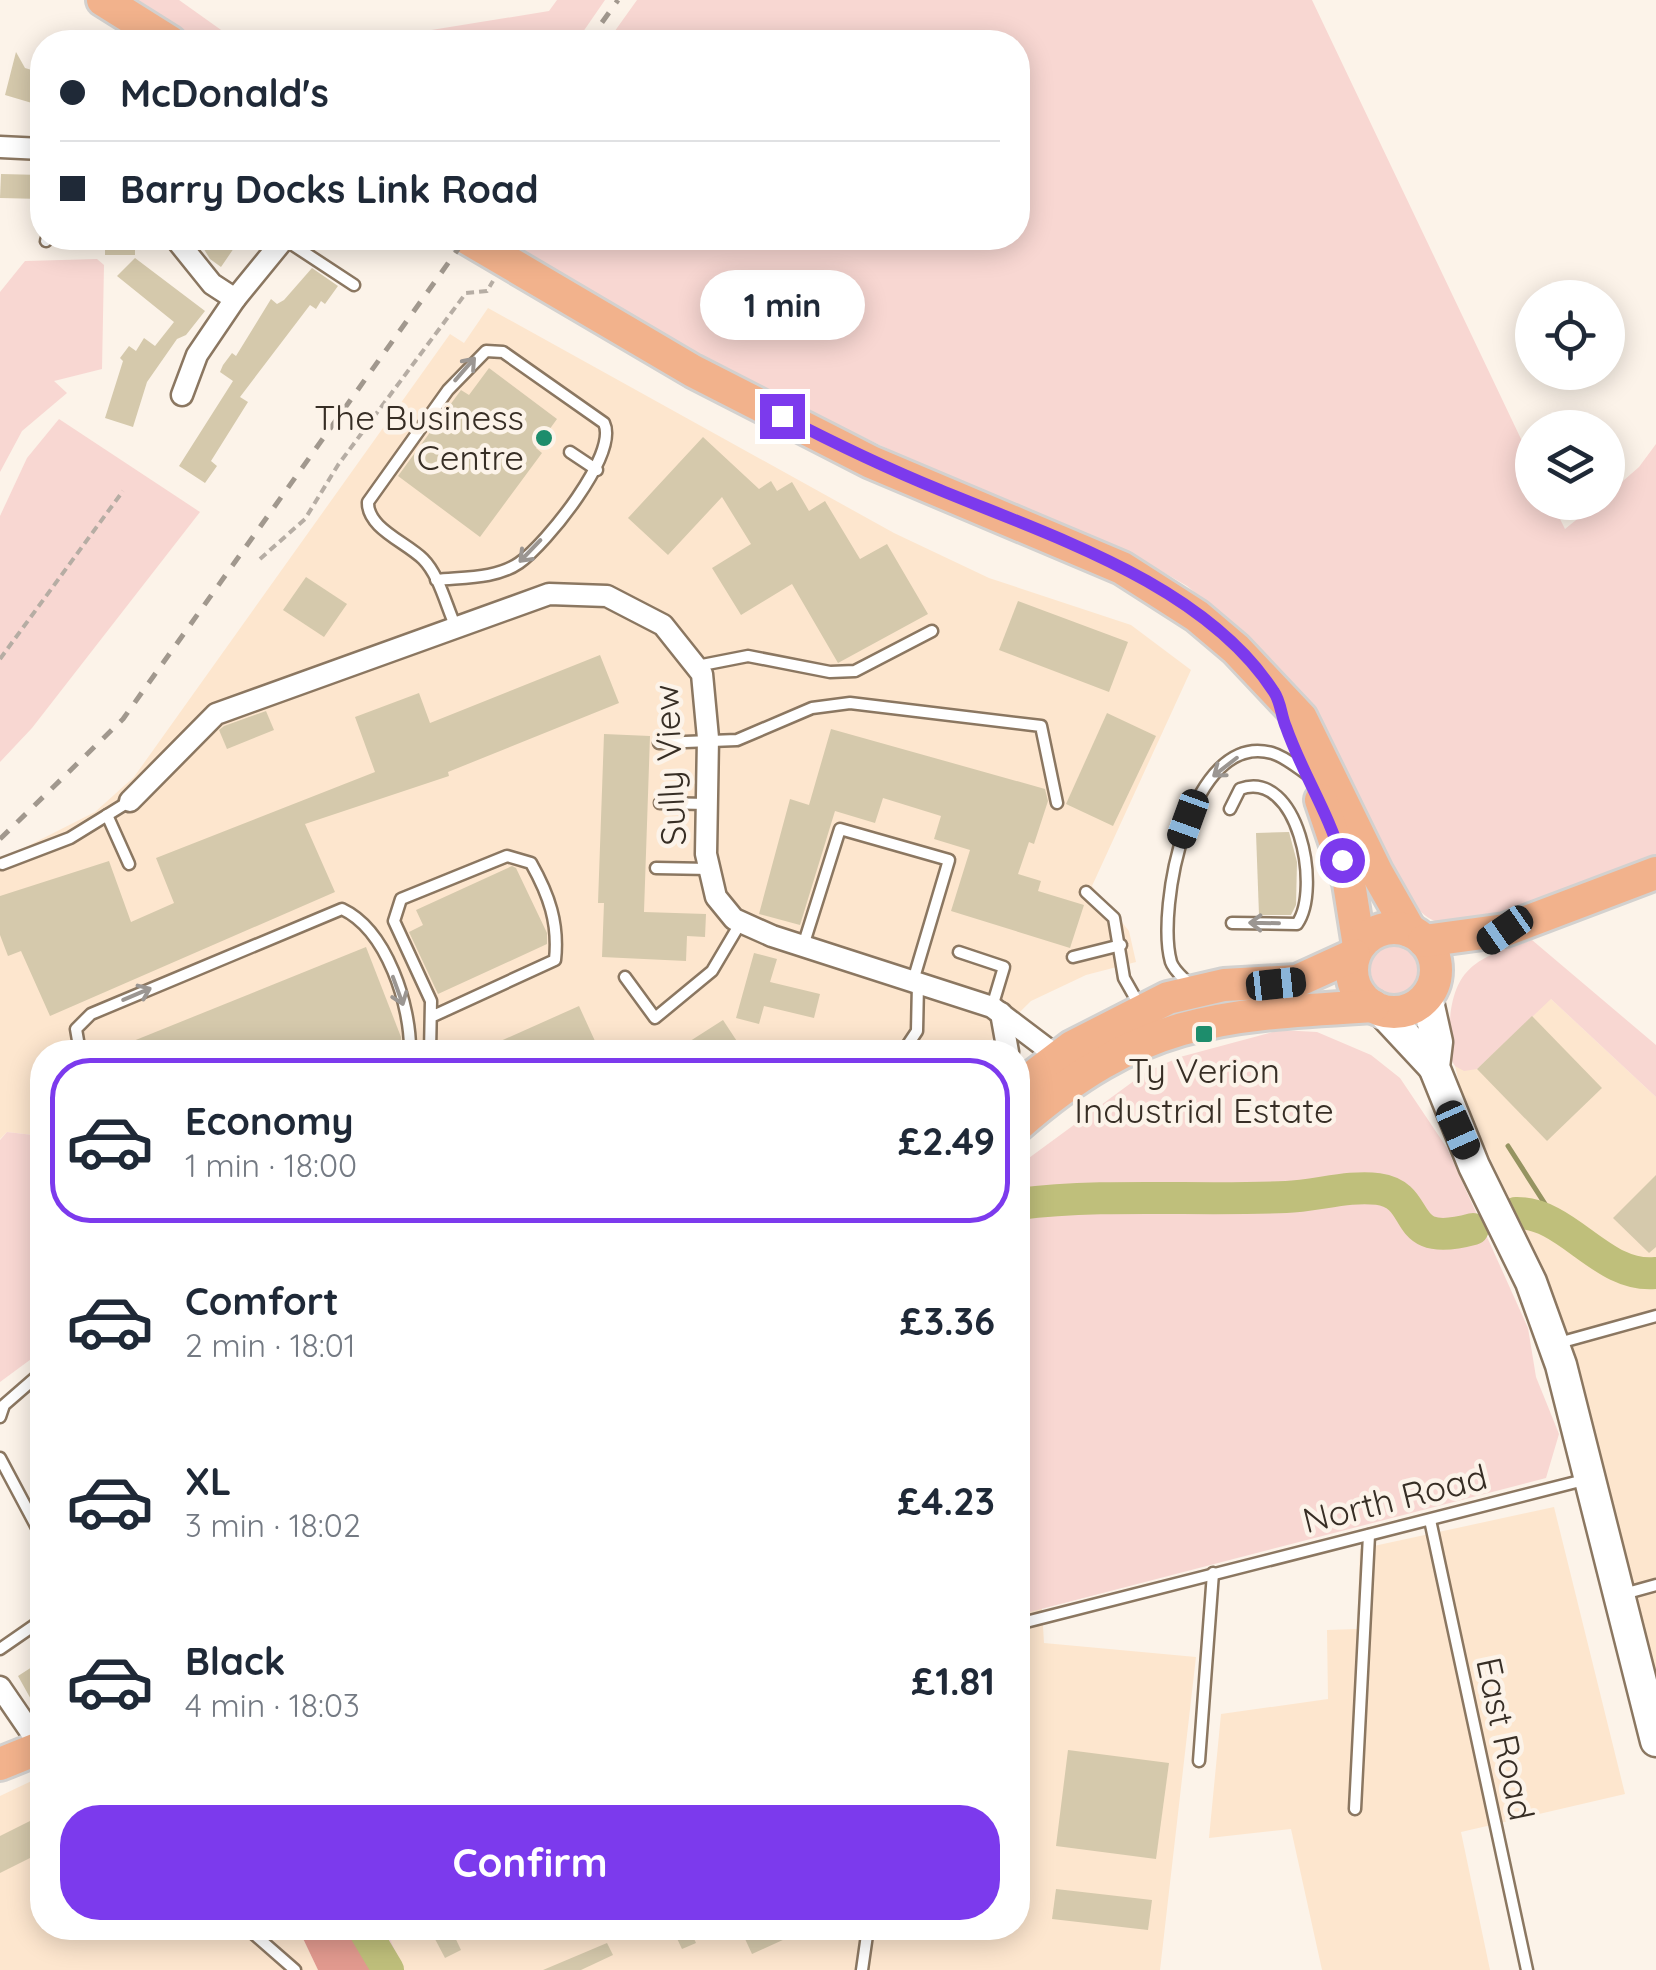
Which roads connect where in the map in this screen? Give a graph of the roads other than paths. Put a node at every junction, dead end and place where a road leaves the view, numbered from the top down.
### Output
1 (103, 0) edge
2 (151, 30) edge
3 (0, 146) edge
4 (30, 148) edge
5 (185, 250) edge
6 (274, 250) edge
7 (301, 250) edge
8 (488, 251) edge
9 (354, 286) dead end
10 (235, 299) junction
11 (182, 395) dead end
12 (570, 452) dead end
13 (597, 470) junction
14 (436, 580) junction
15 (455, 626) junction
16 (932, 630) dead end
17 (696, 666) junction
18 (1277, 695) junction
19 (708, 738) junction
20 (660, 743) dead end
21 (1311, 777) junction
22 (130, 801) joint
23 (660, 803) dead end
24 (1056, 803) dead end
25 (707, 804) junction
26 (1230, 810) dead end
27 (106, 814) junction
28 (2, 864) edge
29 (129, 864) dead end
30 (656, 868) dead end
31 (710, 870) junction
32 (1656, 873) edge
33 (1086, 892) dead end
34 (742, 922) junction
35 (1232, 923) dead end
36 (1505, 930) junction
37 (1417, 936) junction
38 (1121, 944) junction
39 (803, 946) junction
40 (1357, 951) junction
41 (959, 952) dead end
42 (1072, 957) dead end
43 (625, 977) dead end
44 (916, 982) junction
45 (1431, 987) junction
46 (1194, 990) junction
47 (1376, 1007) junction
48 (1141, 1009) junction
49 (997, 1010) junction
50 (431, 1017) junction
51 (78, 1040) edge
52 (410, 1040) edge
53 (430, 1040) edge
54 (911, 1040) edge
55 (1005, 1040) edge
56 (1057, 1056) junction
57 (1434, 1067) junction
58 (1090, 1070) junction
59 (1030, 1078) edge
60 (1030, 1116) edge
61 (1656, 1316) edge
62 (1554, 1345) junction
63 (30, 1382) edge
64 (0, 1417) edge
65 (0, 1458) edge
66 (1591, 1478) junction
67 (30, 1514) edge
68 (1430, 1520) junction
69 (1369, 1535) junction
70 (1212, 1574) junction
71 (1656, 1585) edge
72 (1620, 1596) junction
73 (1030, 1621) edge
74 (30, 1628) edge
75 (0, 1649) edge
76 (0, 1687) edge
77 (30, 1730) edge
78 (1656, 1741) edge
79 (30, 1752) edge
80 (1199, 1761) dead end
81 (0, 1764) edge
82 (1356, 1809) dead end
83 (261, 1940) edge
84 (866, 1940) edge
85 (295, 1970) edge
86 (862, 1970) edge
87 (1528, 1970) edge

1 - 2 main road
3 - 4 street
5 - 10 street
6 - 10 street
7 - 9 lane
8 - 18 main road
10 - 11 street
12 - 13 lane
13 -> 14 lane
14 -> 13 lane
14 - 15 lane
15 - 17 street, Sully View
15 - 22 street, Sully View
16 - 17 lane
17 - 19 street, Sully View
18 - 21 main road
18 - 37 main road
19 - 20 lane
19 - 24 lane
19 - 25 street, Sully View
21 - 40 main road
21 -> 46 lane
22 - 27 lane
23 - 25 lane
25 - 31 street, Sully View
26 -> 35 lane
27 - 28 lane
27 - 29 lane
30 - 31 lane
31 - 34 street, Sully View
32 - 36 main road
33 - 38 lane
34 - 39 street
34 - 43 lane
36 - 37 main road
36 - 45 main road
37 - 40 main road
37 - 45 main road
38 - 42 lane
38 - 48 lane
39 - 44 street
39 - 44 lane
40 - 46 main road
40 - 47 main road
41 - 49 lane
44 - 49 street
44 - 54 lane
45 - 47 main road
45 - 57 main road
46 - 48 main road
47 - 57 main road
47 - 58 main road
48 - 56 main road
49 - 55 street
49 - 56 street
50 - 50 lane
50 - 53 lane
51 -> 52 lane
56 - 58 street
56 - 59 main road
57 - 62 main road
58 - 60 main road
61 - 62 lane
62 - 66 main road
63 - 64 lane
65 - 67 lane
66 - 68 lane, North Road
66 - 72 main road
68 - 69 lane, North Road
68 - 87 lane, East Road
69 - 70 lane, North Road
69 - 82 lane
70 - 73 lane, North Road
70 - 80 lane
71 - 72 lane
72 - 78 main road
74 - 75 lane
76 - 77 street
79 - 81 main road
83 - 85 lane
84 - 86 lane

